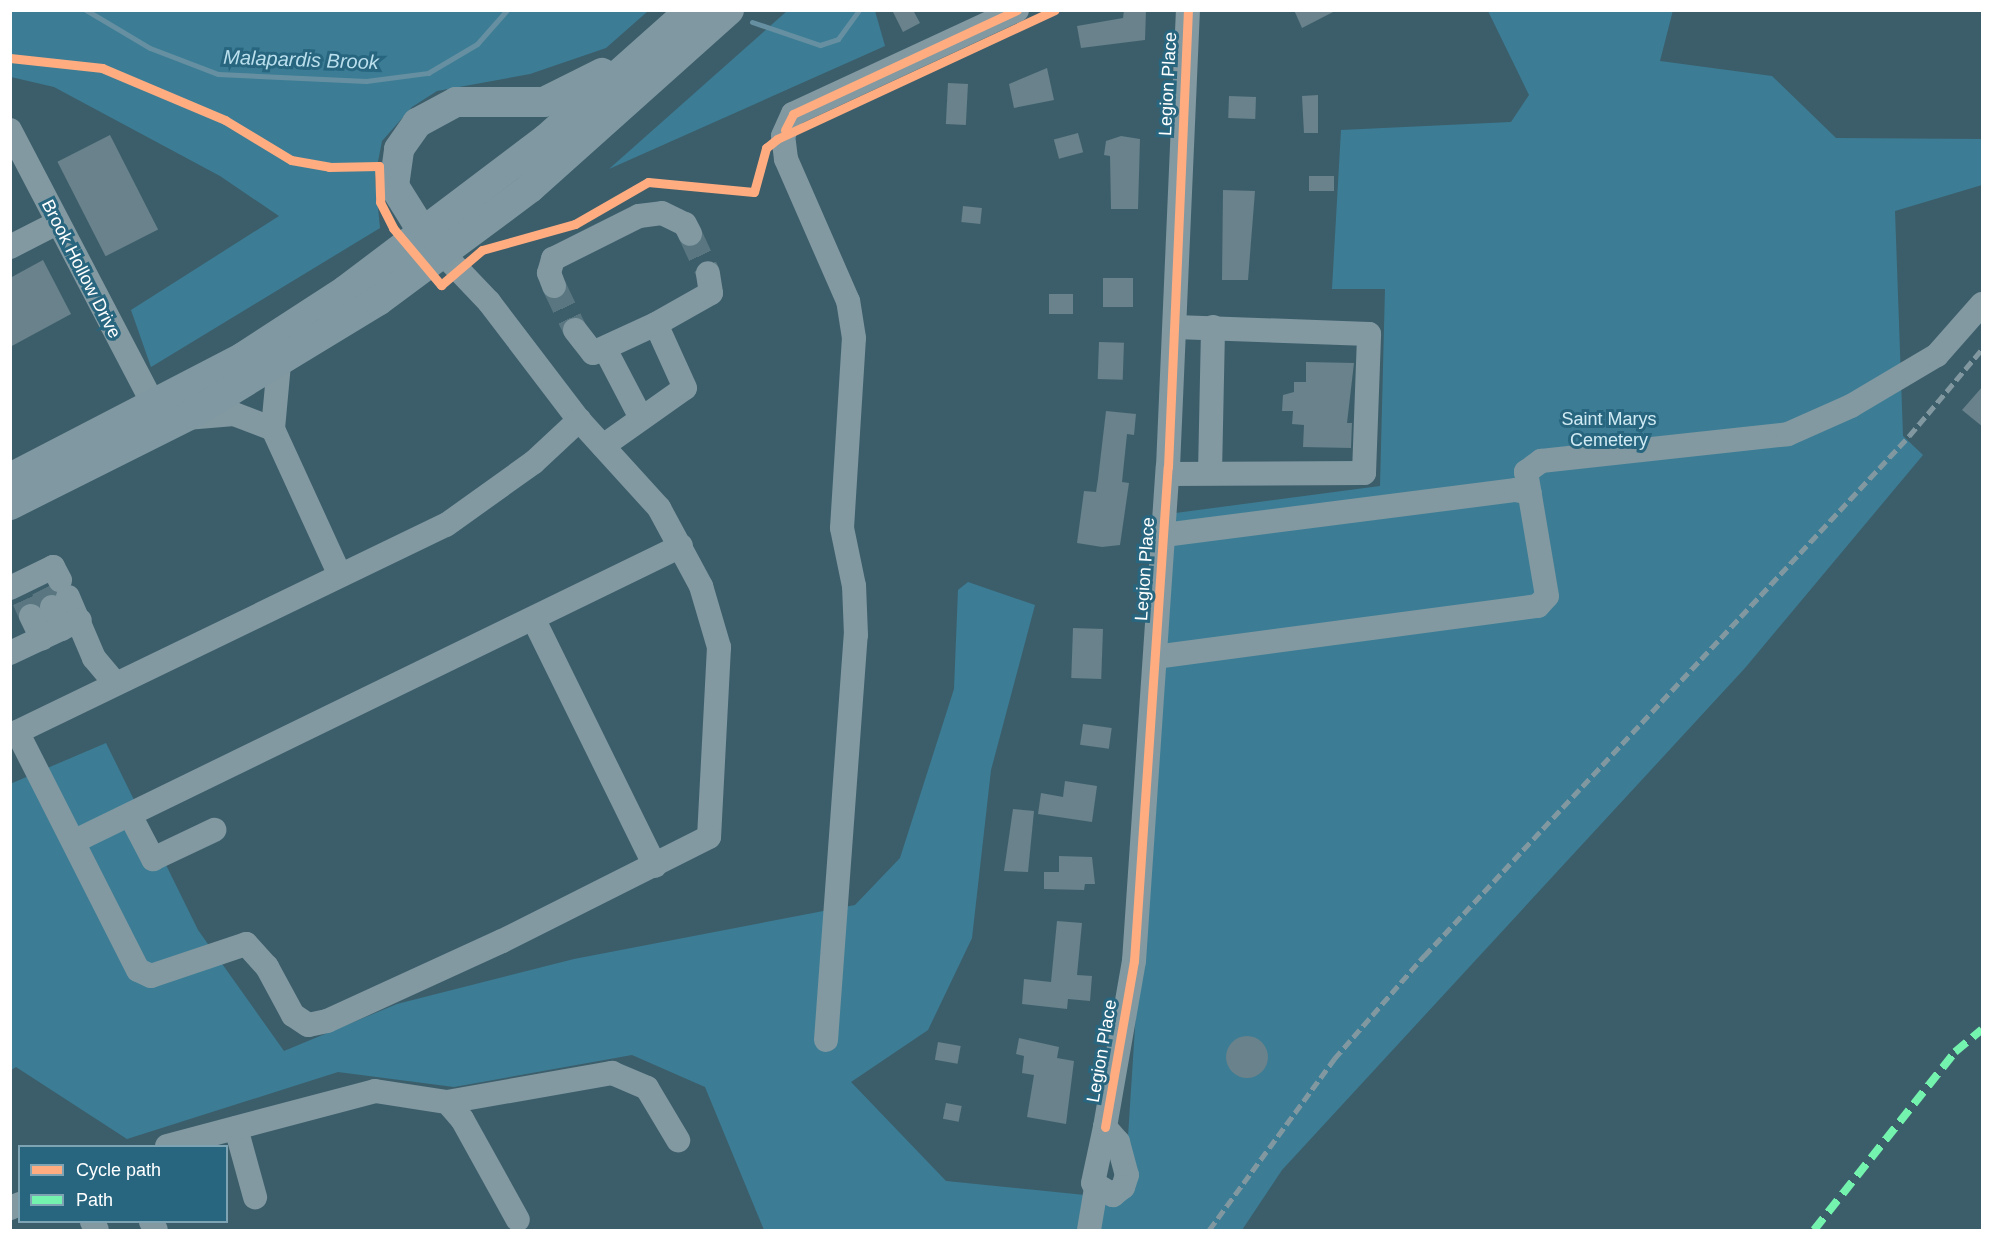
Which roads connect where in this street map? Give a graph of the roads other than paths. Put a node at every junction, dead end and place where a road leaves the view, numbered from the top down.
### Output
1 (691, 10) edge
2 (729, 10) edge
3 (1017, 10) edge
4 (1188, 10) edge
5 (663, 36) junction
6 (10, 130) edge
7 (57, 223) junction
8 (690, 234) tunnel mouth
9 (434, 244) junction
10 (10, 247) edge
11 (708, 273) tunnel mouth
12 (554, 286) tunnel mouth
13 (1983, 304) edge
14 (656, 324) junction
15 (1175, 327) junction
16 (1213, 327) junction
17 (575, 330) tunnel mouth
18 (605, 349) junction
19 (279, 364) junction
20 (154, 406) junction
21 (185, 418) junction
22 (641, 418) junction
23 (579, 420) junction
24 (273, 429) junction
25 (603, 446) junction
26 (1210, 473) junction
27 (1168, 474) junction
28 (10, 478) edge
29 (1530, 493) junction
30 (10, 505) edge
31 (1164, 535) junction
32 (681, 546) junction
33 (339, 573) junction
34 (38, 593) edge
35 (534, 620) junction
36 (61, 630) junction
37 (11, 653) edge
38 (1155, 657) junction
39 (114, 682) junction
40 (14, 733) edge
41 (130, 815) junction
42 (214, 830) dead end
43 (75, 841) junction
44 (655, 866) junction
45 (826, 1040) dead end
46 (447, 1102) junction
47 (1106, 1127) junction
48 (236, 1128) junction
49 (678, 1140) dead end
50 (171, 1145) edge
51 (1096, 1188) junction
52 (255, 1197) dead end
53 (518, 1220) dead end
54 (1089, 1230) edge

1 - 5 main road
2 - 9 main road
3 - 45 street
4 - 15 street, Legion Place
5 - 9 main road
5 - 9 main road
6 - 7 street, Brook Hollow Drive
7 - 10 street
7 - 20 street, Brook Hollow Drive
8 - 12 street
9 - 19 main road
9 - 20 main road
9 - 23 street
11 - 14 street
13 - 29 street
14 - 18 street
14 - 22 street
15 - 16 street
15 - 27 street, Legion Place
16 - 26 street
16 - 26 street
17 - 18 street
18 - 22 street
19 - 21 main road
19 - 24 street
20 - 28 main road
21 - 24 street
21 - 30 main road
22 - 25 street
23 - 25 street
23 - 33 street
24 - 33 street
25 - 32 street
26 - 27 street
27 - 31 street, Legion Place
29 - 31 street
29 - 38 street
31 - 38 street, Legion Place
32 - 35 street
32 - 44 street
33 - 39 street
34 - 36 street
34 - 36 street
35 - 41 street
35 - 44 street
36 - 37 street
36 - 39 street
38 - 47 street, Legion Place
39 - 40 street
40 - 43 street
41 - 42 street
41 - 43 street
43 - 44 street
46 - 48 street
46 - 49 street
46 - 53 street
47 - 51 street, Legion Place
47 - 51 street, Legion Place
48 - 50 street
48 - 52 street
51 - 54 street

